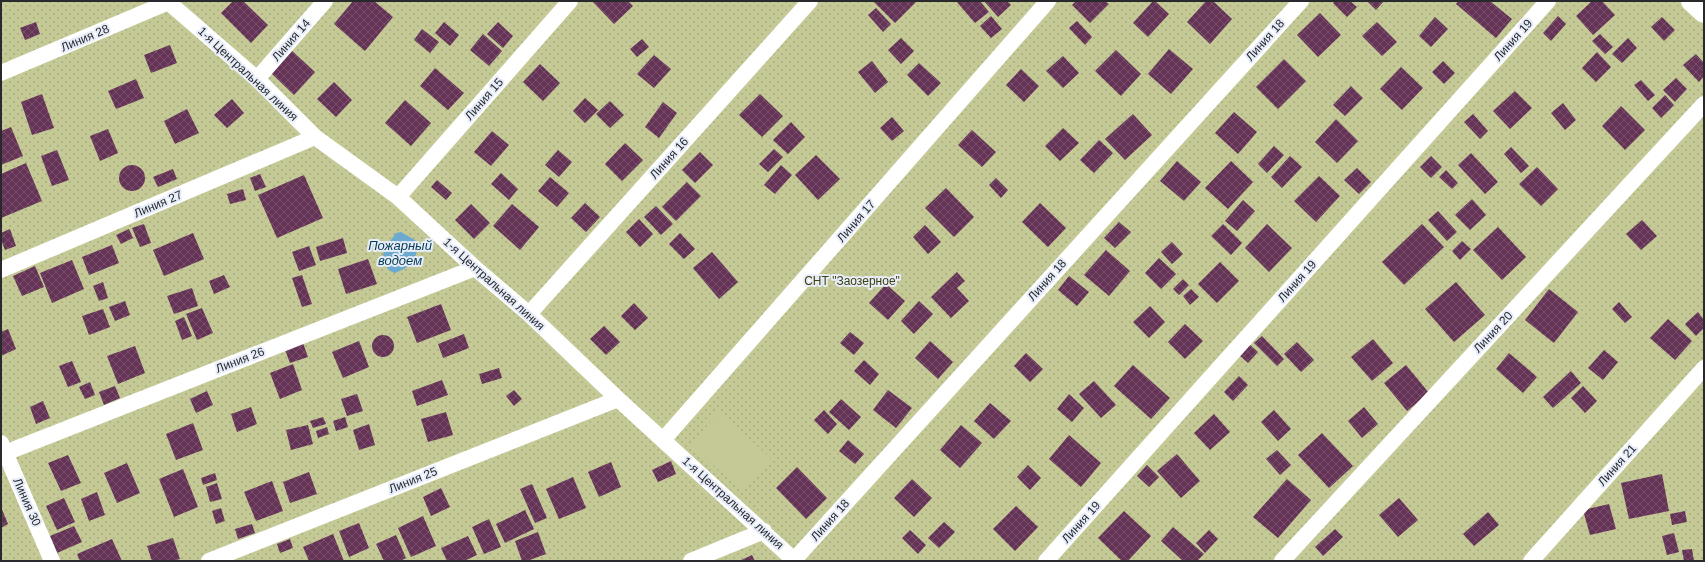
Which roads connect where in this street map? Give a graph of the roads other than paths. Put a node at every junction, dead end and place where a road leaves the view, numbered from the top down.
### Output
1 (325, 1) edge
2 (570, 1) edge
3 (810, 1) edge
4 (1048, 1) edge
5 (1301, 1) edge
6 (1548, 1) edge
7 (1692, 1) edge
8 (168, 2) edge
9 (1704, 12) edge
10 (1, 73) edge
11 (257, 79) junction
12 (1704, 104) edge
13 (316, 138) junction
14 (398, 196) junction
15 (475, 268) junction
16 (1, 270) edge
17 (529, 314) junction
18 (1704, 368) edge
19 (618, 399) junction
20 (663, 440) junction
21 (3, 448) edge
22 (764, 531) junction
23 (795, 560) edge
24 (52, 561) edge
25 (209, 561) edge
26 (691, 561) edge
27 (1046, 561) edge
28 (1282, 561) edge
29 (1531, 561) edge

1 - 11 street, Линия 14
2 - 14 street, Линия 15
3 - 17 street, Линия 16
4 - 20 street, Линия 17
5 - 23 street, Линия 18
6 - 27 street, Линия 19
7 - 9 street
8 - 10 street, Линия 28
8 - 11 street, 1-я Центральная линия
11 - 13 street, 1-я Центральная линия
12 - 28 street, Линия 20
13 - 14 street, 1-я Центральная линия
13 - 16 street, Линия 27
14 - 15 street, 1-я Центральная линия
15 - 17 street, 1-я Центральная линия
15 - 21 street, Линия 26
17 - 19 street, 1-я Центральная линия
18 - 29 street, Линия 21
19 - 20 street, 1-я Центральная линия
19 - 25 street, Линия 25
20 - 22 street, 1-я Центральная линия
21 - 24 street, Линия 30
22 - 23 street, 1-я Центральная линия
22 - 26 street

